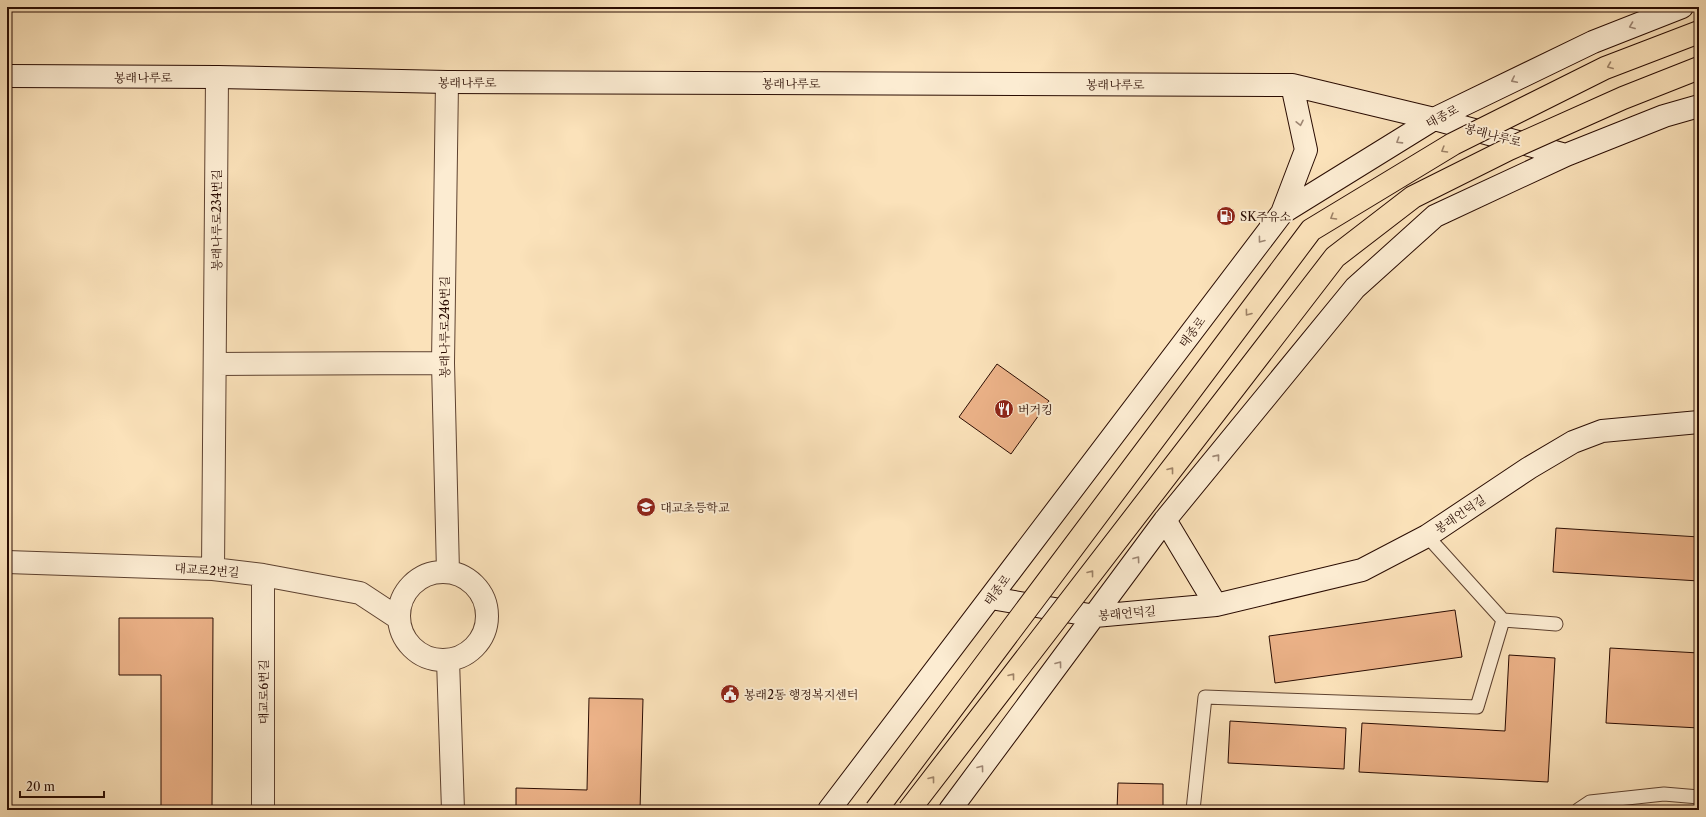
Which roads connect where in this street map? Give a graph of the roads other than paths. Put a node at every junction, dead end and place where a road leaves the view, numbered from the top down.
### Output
1 (1682, 7) edge
2 (1699, 32) edge
3 (1699, 68) edge
4 (7, 76) edge
5 (217, 77) junction
6 (447, 82) junction
7 (1292, 85) junction
8 (1699, 106) edge
9 (1434, 119) junction
10 (1566, 155) junction
11 (1282, 213) junction
12 (443, 363) junction
13 (215, 364) junction
14 (1699, 422) edge
15 (1165, 520) junction
16 (1427, 536) junction
17 (7, 562) edge
18 (213, 569) junction
19 (448, 572) junction
20 (263, 575) junction
21 (991, 598) junction
22 (1216, 605) junction
23 (1095, 616) junction
24 (398, 618) junction
25 (1503, 620) junction
26 (1556, 624) dead end
27 (448, 660) junction
28 (1699, 797) edge
29 (263, 810) edge
30 (453, 810) edge
31 (830, 810) edge
32 (876, 810) edge
33 (909, 810) edge
34 (950, 810) edge
35 (1193, 810) edge
36 (1578, 810) edge

1 -> 9 street, 태종로
2 -> 32 highway, bridge
33 -> 3 highway, bridge
4 - 5 street, 봉래나루로
5 - 6 street, 봉래나루로
5 - 13 street, 봉래나루로234번길
6 - 7 street, 봉래나루로
6 - 12 street, 봉래나루로246번길
7 - 9 street, 봉래나루로
7 -> 11 street
8 - 10 street
9 - 10 street, 봉래나루로
9 -> 11 street, 태종로
15 -> 10 street
11 -> 21 street, 태종로
12 - 13 street
12 - 19 street, 봉래나루로246번길
13 - 18 street, 봉래나루로234번길
14 - 16 street, 봉래언덕길
15 - 22 street
23 -> 15 street
16 - 22 street, 봉래언덕길
16 - 25 lane
17 - 18 street, 대교로2번길
18 - 20 street, 대교로2번길
19 - 24 street
19 - 27 street
20 - 24 street, 대교로2번길
20 - 29 street, 대교로6번길
21 - 23 street, 봉래언덕길
21 - 31 street, 태종로
22 - 23 street, 봉래언덕길
34 -> 23 street
24 - 27 street
25 - 26 lane
25 - 35 lane
27 - 30 street
28 - 36 lane

